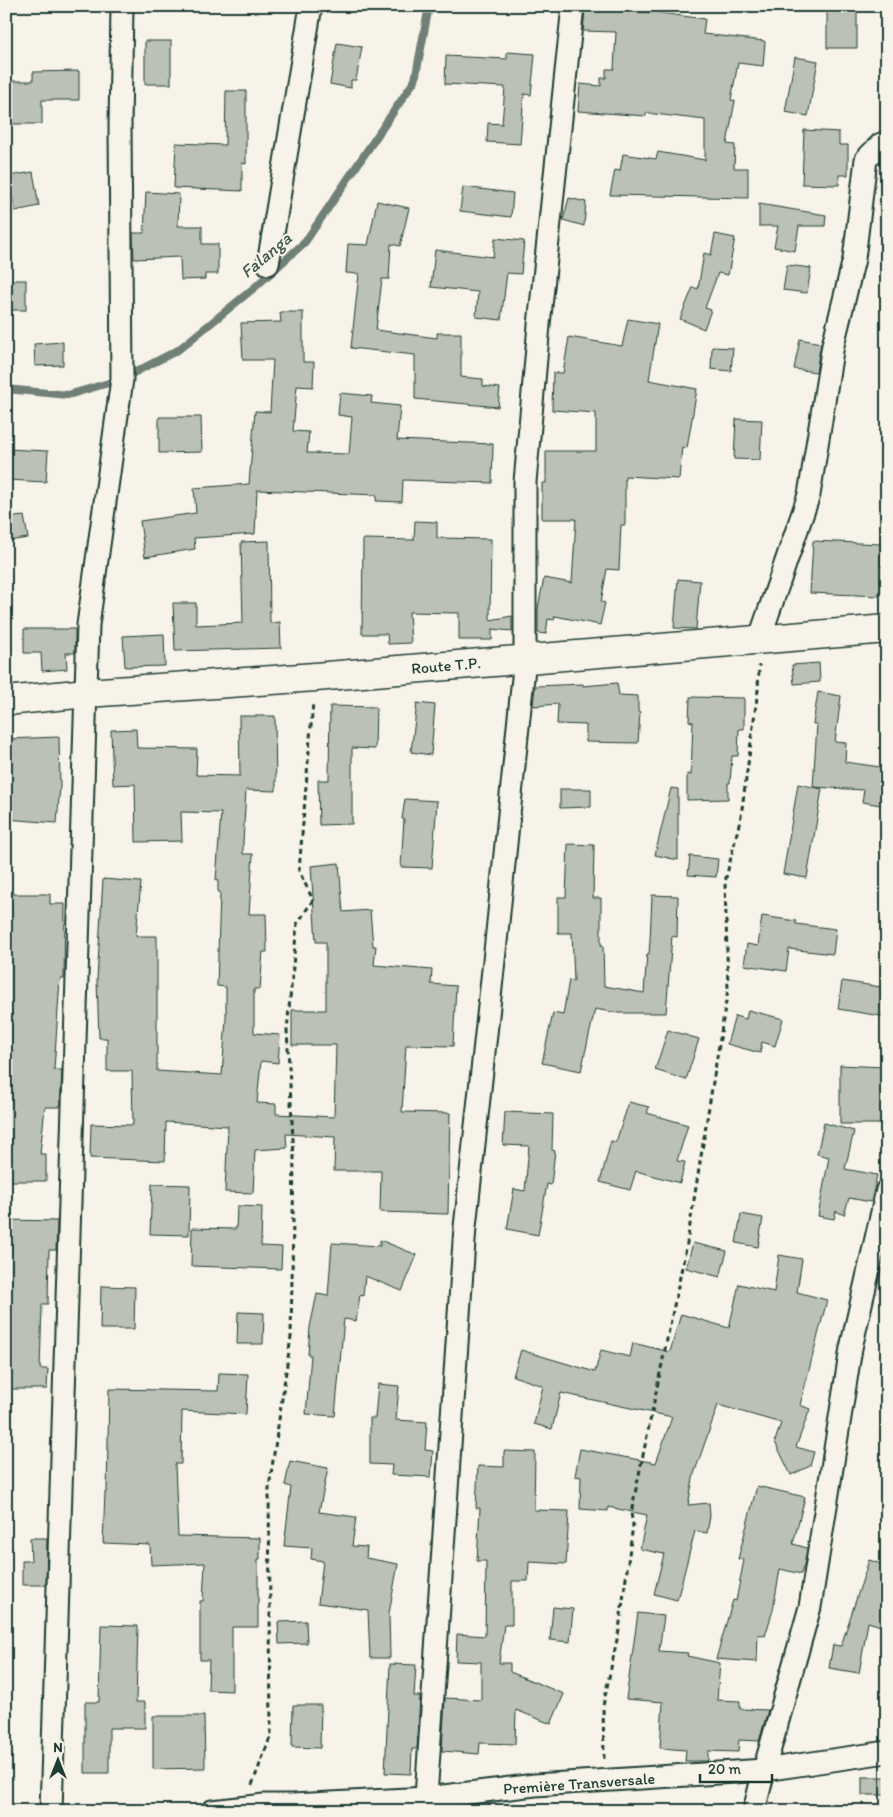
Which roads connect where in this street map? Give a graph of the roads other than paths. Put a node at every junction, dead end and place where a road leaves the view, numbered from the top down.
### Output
1 (122, 6) edge
2 (311, 6) edge
3 (573, 6) edge
4 (887, 142) edge
5 (268, 264) dead end
6 (887, 629) edge
7 (759, 640) junction
8 (524, 658) junction
9 (87, 693) junction
10 (6, 701) edge
11 (887, 1190) edge
12 (887, 1752) edge
13 (764, 1770) junction
14 (426, 1805) edge
15 (51, 1811) edge
16 (212, 1811) edge
17 (754, 1811) edge

1 - 9 street
2 - 5 street
3 - 8 street
4 - 7 street
6 - 7 street, Route T.P.
7 - 8 street, Route T.P.
8 - 9 street, Route T.P.
8 - 14 street
9 - 10 street, Route T.P.
9 - 15 street
11 - 13 street
12 - 13 street, Première Transversale
13 - 14 street, Première Transversale
13 - 17 street
14 - 16 street, Première Transversale

